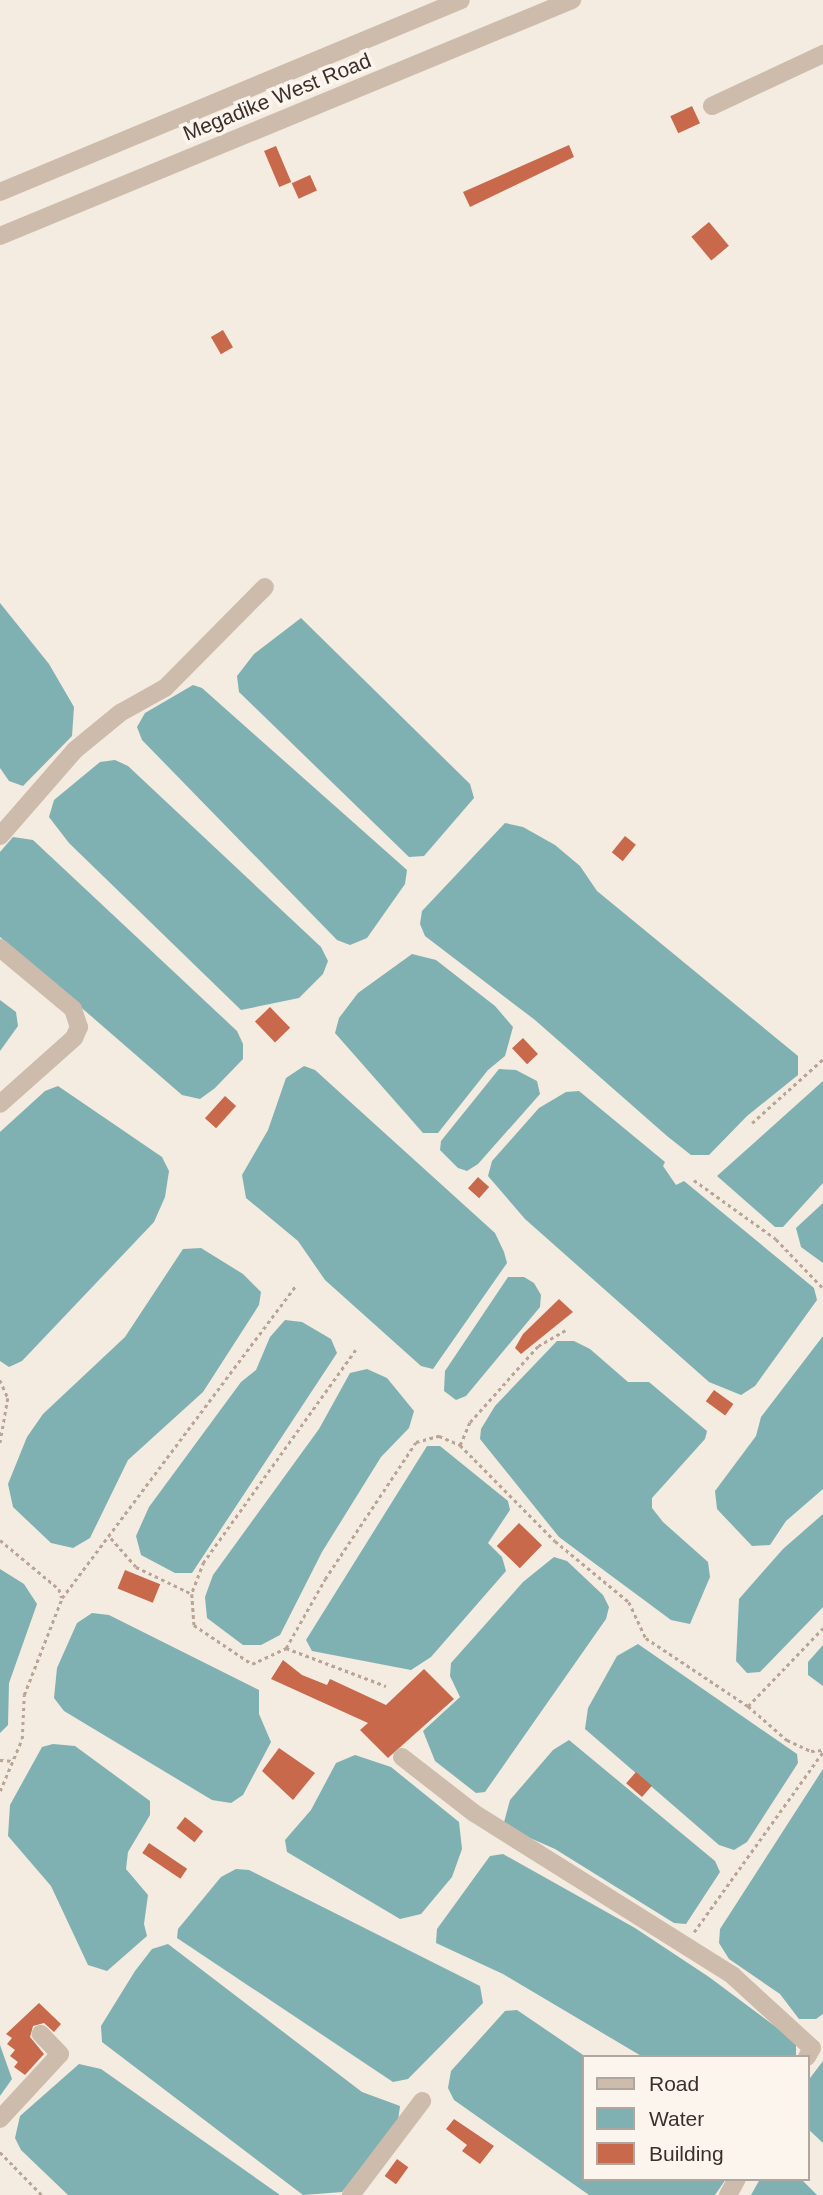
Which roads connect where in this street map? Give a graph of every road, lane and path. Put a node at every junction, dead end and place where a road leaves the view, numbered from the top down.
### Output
1 (461, 0) edge
2 (572, 0) edge
3 (823, 54) edge
4 (712, 106) dead end
5 (0, 192) edge
6 (0, 236) edge
7 (265, 587) dead end
8 (0, 836) edge
9 (0, 948) edge
10 (823, 1059) edge
11 (0, 1104) edge
12 (752, 1123) dead end
13 (694, 1180) dead end
14 (296, 1285) dead end
15 (823, 1288) edge
16 (568, 1329) dead end
17 (356, 1350) dead end
18 (0, 1380) edge
19 (0, 1444) edge
20 (460, 1446) junction
21 (111, 1538) junction
22 (0, 1540) edge
23 (192, 1594) junction
24 (62, 1598) junction
25 (823, 1628) edge
26 (286, 1648) junction
27 (386, 1686) dead end
28 (748, 1706) junction
29 (823, 1751) edge
30 (402, 1757) dead end
31 (0, 1760) edge
32 (14, 1761) junction
33 (0, 1791) edge
34 (686, 1943) junction
35 (41, 2034) dead end
36 (808, 2055) edge
37 (422, 2101) dead end
38 (0, 2119) edge
39 (0, 2152) edge
40 (42, 2195) edge
41 (351, 2195) edge

1 - 5 street
2 - 6 street, Megadike West Road
3 - 4 street
7 - 8 street
9 - 11 street
10 - 12 path
13 - 15 path
14 - 21 path
16 - 20 path
17 - 23 path
18 - 19 path
20 - 26 path
20 - 28 path
21 - 23 path
21 - 24 path
22 - 24 path
23 - 26 path
24 - 32 path
25 - 28 path
26 - 27 path
28 - 29 path
29 - 34 path
30 - 34 street
31 - 32 path
32 - 33 path
34 - 36 street
35 - 38 street
37 - 41 street
39 - 40 path

